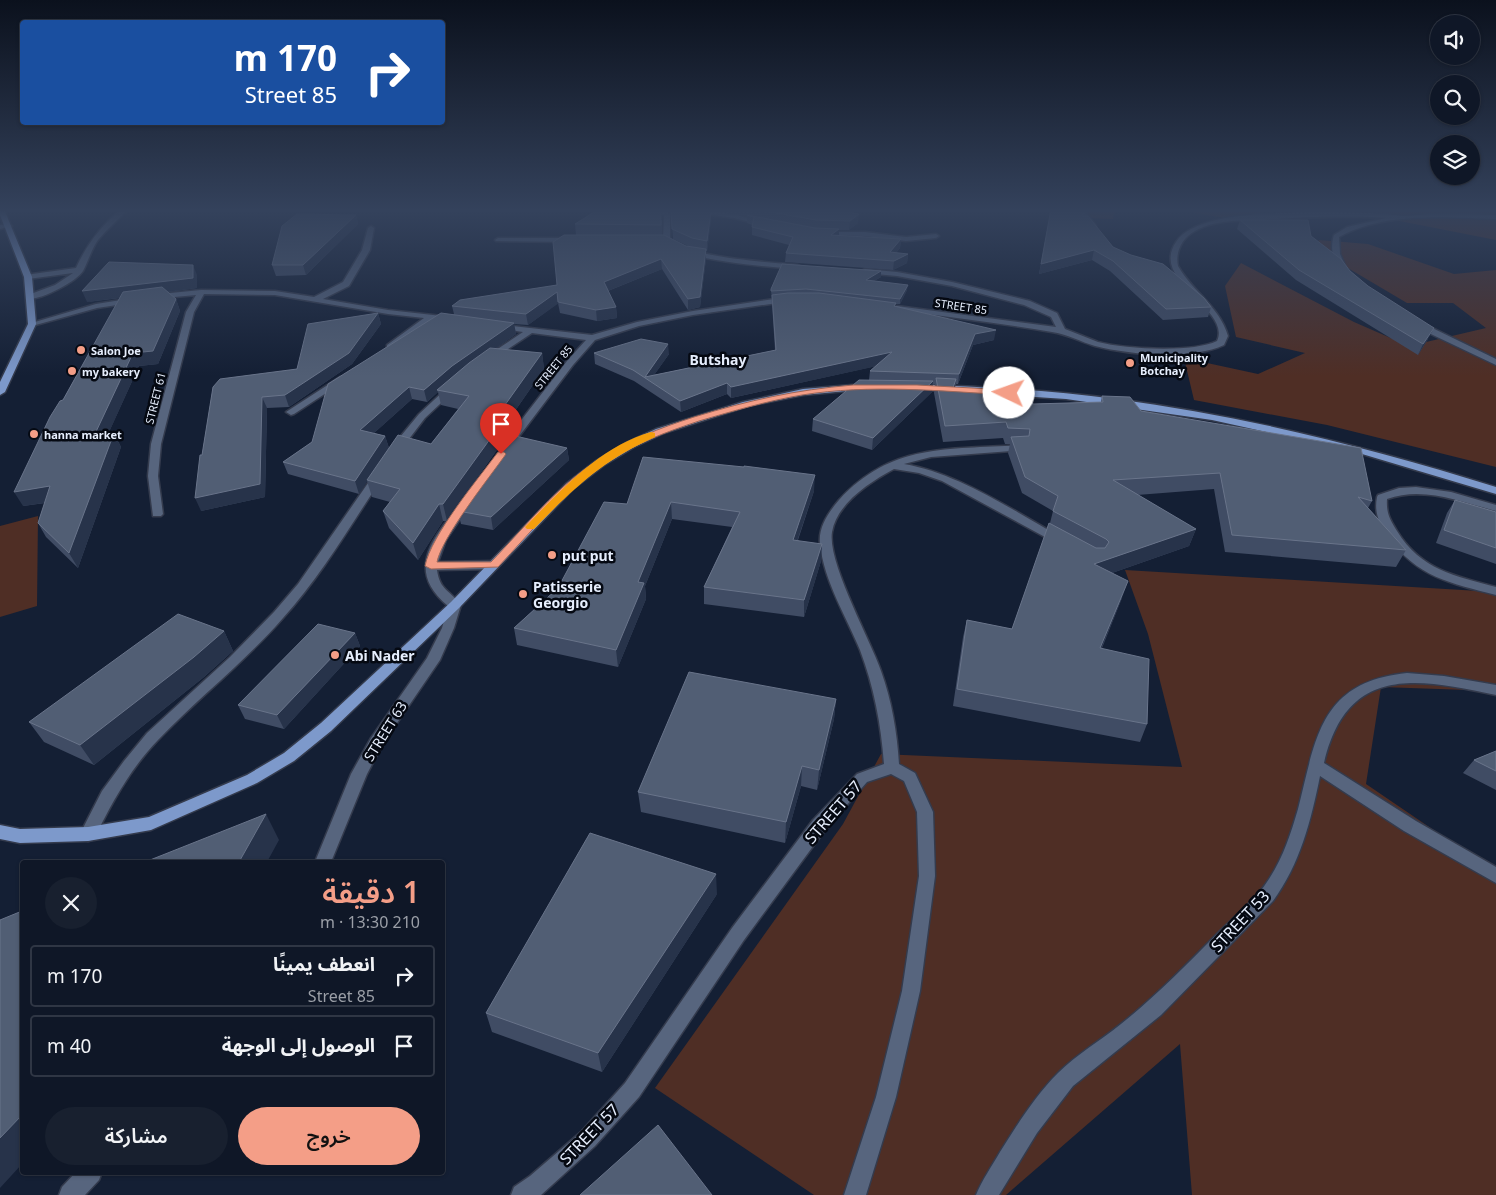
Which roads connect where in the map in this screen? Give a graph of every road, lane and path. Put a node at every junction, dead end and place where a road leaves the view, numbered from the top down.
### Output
1 (23, 265) edge
2 (82, 265) edge
3 (357, 265) edge
4 (776, 265) edge
5 (1174, 265) edge
6 (1340, 265) edge
7 (806, 267) edge
8 (80, 270) junction
9 (856, 271) edge
10 (1171, 273) edge
11 (1346, 274) edge
12 (1179, 275) junction
13 (28, 278) junction
14 (201, 292) junction
15 (31, 297) junction
16 (317, 299) junction
17 (795, 299) edge
18 (891, 307) edge
19 (433, 316) junction
20 (462, 321) edge
21 (1411, 321) edge
22 (32, 324) junction
23 (490, 325) edge
24 (529, 331) junction
25 (1062, 332) junction
26 (592, 338) junction
27 (382, 352) edge
28 (1496, 362) edge
29 (480, 366) edge
30 (345, 377) edge
31 (459, 382) edge
32 (879, 387) edge
33 (901, 387) edge
34 (0, 392) edge
35 (291, 412) dead end
36 (1020, 448) edge
37 (501, 454) edge
38 (891, 465) junction
39 (1496, 491) edge
40 (473, 493) edge
41 (1496, 508) edge
42 (157, 514) dead end
43 (1071, 547) edge
44 (494, 565) junction
45 (431, 566) junction
46 (1496, 591) edge
47 (455, 605) junction
48 (1496, 690) edge
49 (1315, 765) junction
50 (892, 767) junction
51 (0, 832) edge
52 (88, 834) junction
53 (324, 860) edge
54 (1496, 876) edge
55 (88, 1175) edge
56 (70, 1195) edge
57 (522, 1195) edge
58 (855, 1195) edge
59 (987, 1195) edge

1 - 13 main road
2 - 8 street
3 - 16 street
4 - 7 street
5 - 12 street
6 - 11 street
8 - 13 street
8 - 15 street
9 - 25 street
10 - 12 street
12 - 25 street, STREET 85
13 - 15 main road
14 - 16 street
14 - 22 street
14 - 42 street, STREET 61
15 - 22 main road
16 - 19 street
17 - 26 street
18 - 25 street, STREET 85
19 - 20 street
19 - 27 street
21 - 28 street
22 - 34 main road
23 - 24 street
24 - 26 street
24 - 29 street
26 - 37 street, STREET 85
30 - 35 street
31 - 52 street
32 - 44 main road
33 - 39 main road
36 - 38 street
38 - 43 street
38 - 50 street
40 - 45 street
41 - 46 street
44 - 45 street
44 - 47 main road
45 - 47 street
47 - 52 main road
47 - 53 street, STREET 63
48 - 49 street, STREET 53
49 - 54 street
49 - 59 street, STREET 53
50 - 57 street, STREET 57
50 - 58 street
51 - 52 main road
55 - 56 street

